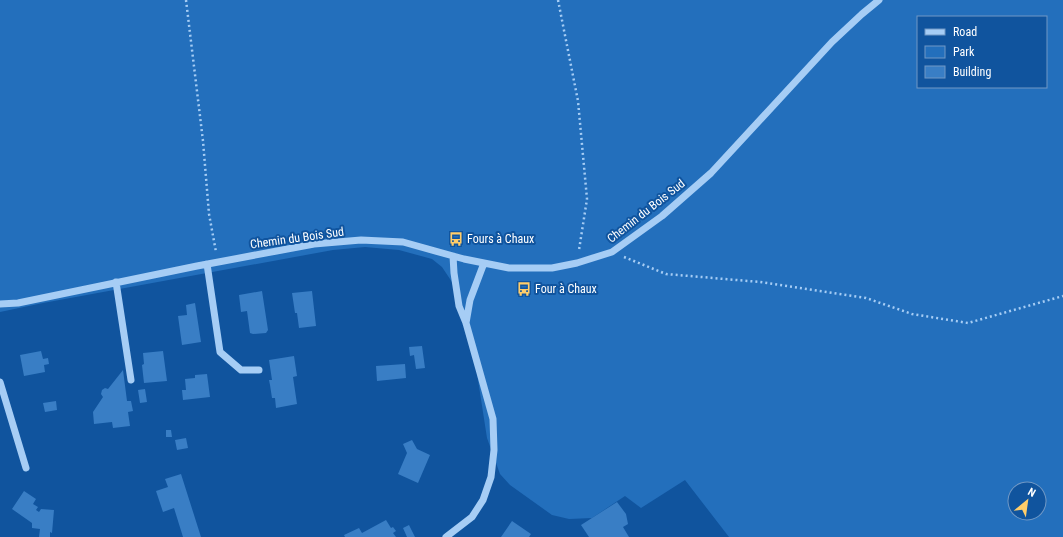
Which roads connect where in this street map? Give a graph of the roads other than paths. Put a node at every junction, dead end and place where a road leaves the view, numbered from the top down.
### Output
1 (880, 0) edge
2 (453, 256) junction
3 (484, 263) junction
4 (207, 264) junction
5 (116, 282) junction
6 (0, 304) edge
7 (466, 323) junction
8 (259, 370) dead end
9 (131, 380) dead end
10 (0, 382) edge
11 (26, 468) dead end
12 (451, 536) edge

1 - 3 street, Chemin du Bois Sud
2 - 3 street, Chemin du Bois Sud
2 - 4 street, Chemin du Bois Sud
2 - 7 street
3 - 7 street
4 - 5 street, Chemin du Bois Sud
4 - 8 street
5 - 6 street, Chemin du Bois Sud
5 - 9 street
7 - 12 street
10 - 11 street

